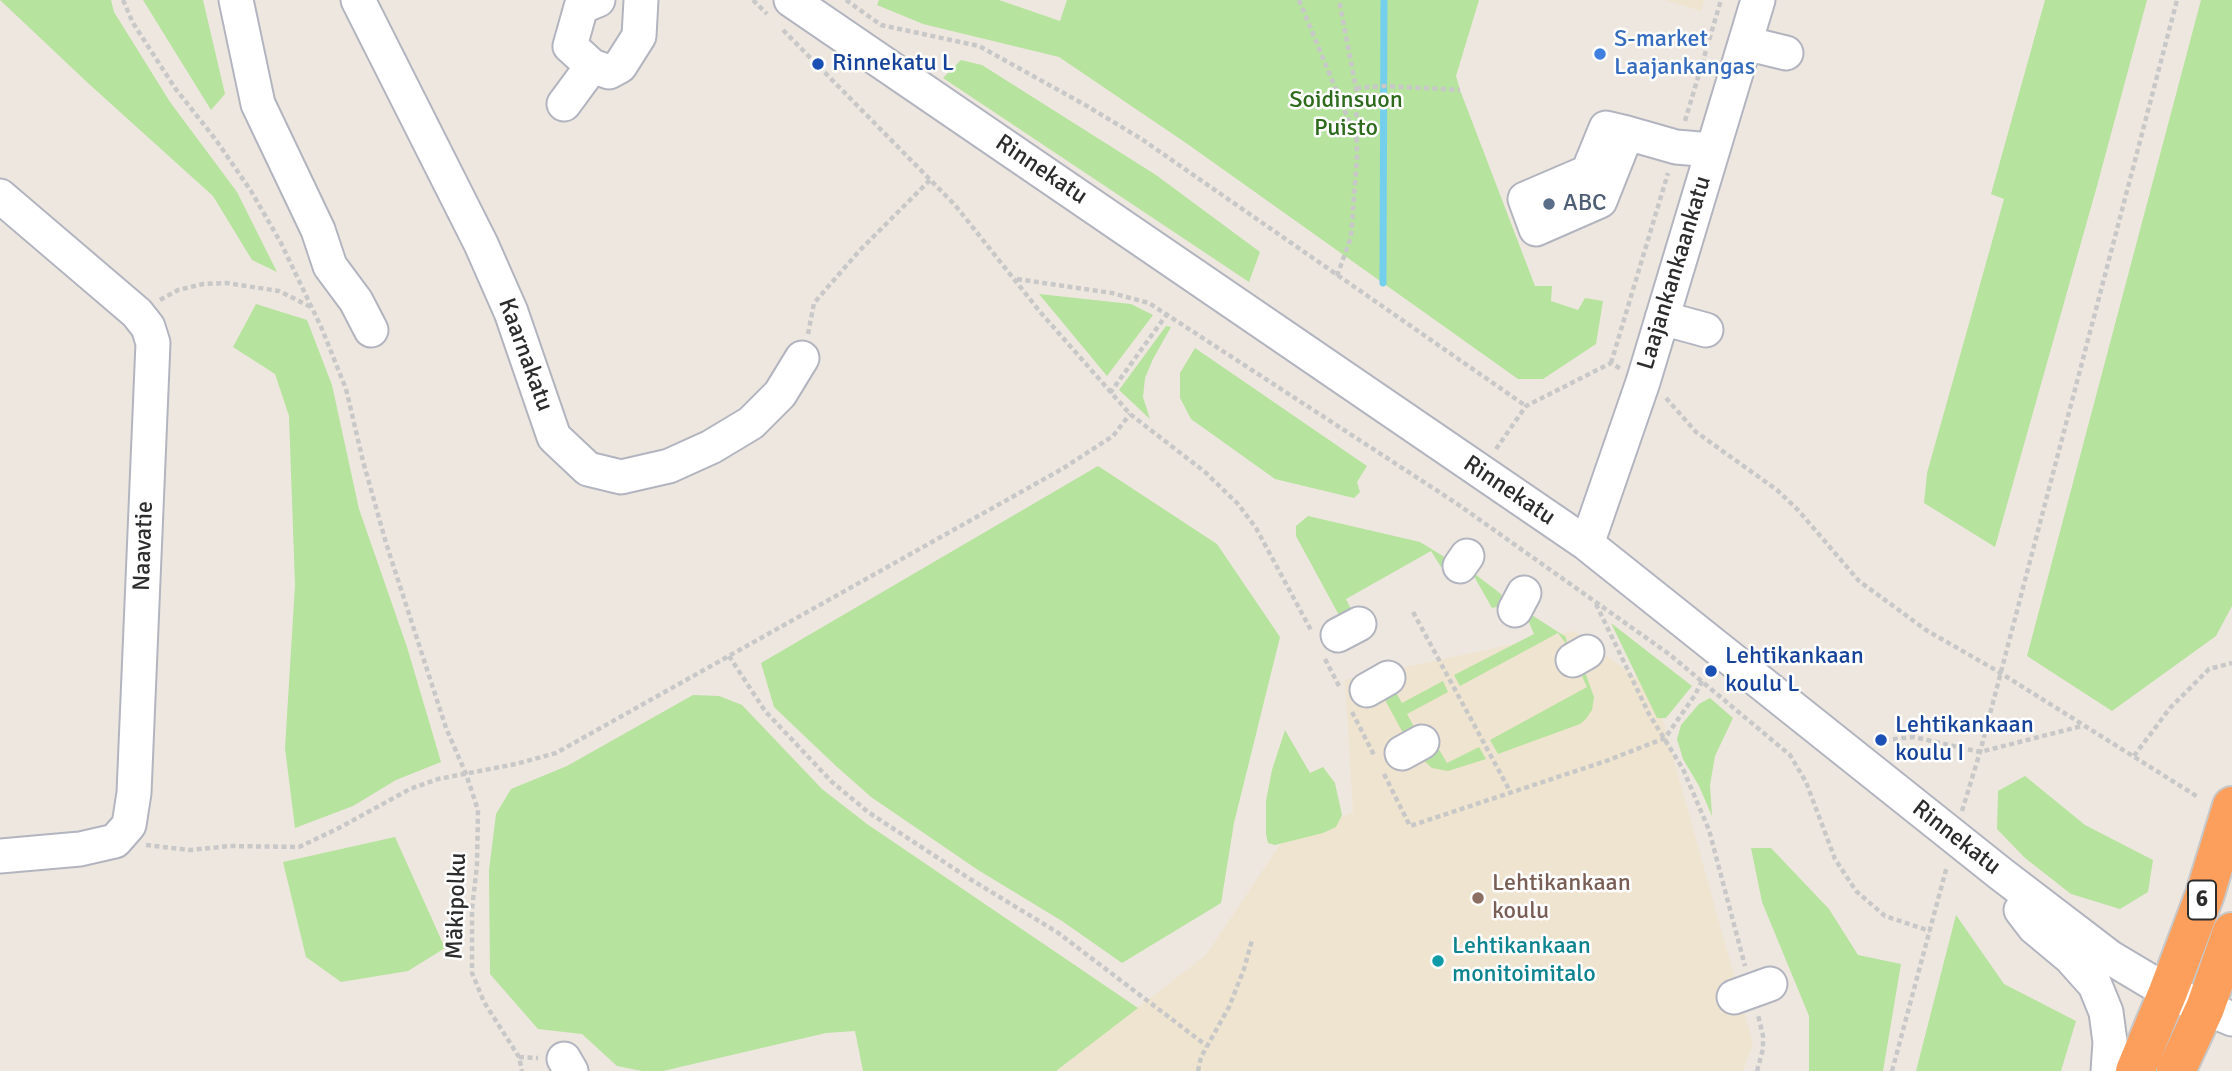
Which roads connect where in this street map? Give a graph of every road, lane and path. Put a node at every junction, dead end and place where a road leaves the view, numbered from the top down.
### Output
1 (123, 0) edge
2 (236, 0) edge
3 (358, 0) edge
4 (598, 0) edge
5 (641, 0) edge
6 (753, 0) edge
7 (846, 0) edge
8 (1299, 0) edge
9 (1339, 0) edge
10 (1721, 0) edge
11 (1758, 0) edge
12 (2177, 0) edge
13 (781, 15) edge
14 (1745, 43) junction
15 (1786, 53) dead end
16 (592, 66) junction
17 (1356, 88) junction
18 (1460, 90) dead end
19 (564, 104) dead end
20 (1627, 134) dead end
21 (1357, 141) junction
22 (1676, 147) junction
23 (1712, 150) junction
24 (930, 180) junction
25 (0, 196) edge
26 (1337, 276) junction
27 (1016, 279) junction
28 (312, 308) junction
29 (137, 313) junction
30 (1167, 314) junction
31 (1662, 318) junction
32 (371, 330) dead end
33 (1706, 330) dead end
34 (802, 358) joint
35 (1611, 363) junction
36 (1643, 382) junction
37 (1110, 393) junction
38 (1526, 405) junction
39 (1130, 414) junction
40 (1491, 455) dead end
41 (1587, 544) junction
42 (1595, 603) junction
43 (1301, 610) dead end
44 (1413, 612) dead end
45 (729, 656) junction
46 (2232, 663) edge
47 (1999, 672) junction
48 (1702, 681) junction
49 (2083, 726) junction
50 (1665, 738) junction
51 (1842, 747) junction
52 (1980, 752) junction
53 (2134, 756) junction
54 (1606, 761) dead end
55 (466, 774) junction
56 (1511, 793) dead end
57 (2215, 802) edge
58 (1960, 817) dead end
59 (115, 841) junction
60 (0, 856) edge
61 (1947, 865) dead end
62 (2001, 874) junction
63 (1930, 931) junction
64 (2232, 932) edge
65 (1252, 940) dead end
66 (2168, 992) junction
67 (2218, 1013) edge
68 (1207, 1046) junction
69 (522, 1071) edge
70 (1198, 1071) edge
71 (1757, 1071) edge
72 (1892, 1071) edge
73 (2108, 1071) edge
74 (2135, 1071) edge
75 (2176, 1071) edge

1 - 28 path, Mäkipolku
2 - 32 street
3 - 34 street, Kaarnakatu
4 - 16 street
5 - 16 street
6 - 13 path
7 - 26 path
8 - 21 path
9 - 17 path
10 - 22 path
11 - 14 street, Laajankankaankatu
12 - 47 path
13 - 24 path
13 - 41 street, Rinnekatu
14 - 15 street
14 - 23 street, Laajankankaankatu
16 - 19 street
17 - 18 path
17 - 21 path
20 - 22 street
21 - 26 path
22 - 23 street
22 - 35 path
23 - 31 street, Laajankankaankatu
24 - 27 path
24 - 34 path
25 - 29 street, Naavatie
26 - 38 path
27 - 30 path
27 - 37 path
28 - 29 path
28 - 55 path, Mäkipolku
29 - 59 street, Naavatie
30 - 37 path
30 - 42 path
31 - 33 street
31 - 36 street, Laajankankaankatu
35 - 36 path
35 - 38 path
36 - 41 street, Laajankankaankatu
36 - 47 path
37 - 39 path
38 - 40 path
39 - 43 path
39 - 45 path
41 - 51 street, Rinnekatu
42 - 48 path
42 - 50 path
44 - 56 path
45 - 55 path
45 - 68 path
46 - 53 path
47 - 49 path
47 - 52 path
48 - 50 path
48 - 63 path
49 - 52 path
49 - 53 path
50 - 54 path
50 - 71 path
51 - 52 path
51 - 62 street, Rinnekatu
52 - 58 path
53 - 57 path
55 - 59 path
55 - 69 path, Mäkipolku
57 - 66 highway, 6
59 - 60 street
61 - 63 path
62 - 66 street, Rinnekatu
62 - 73 street
63 - 72 path
64 - 67 highway, 6
65 - 68 path
66 - 67 street, Rinnekatu
66 - 74 highway, 6
67 - 75 highway, 6
68 - 70 path

